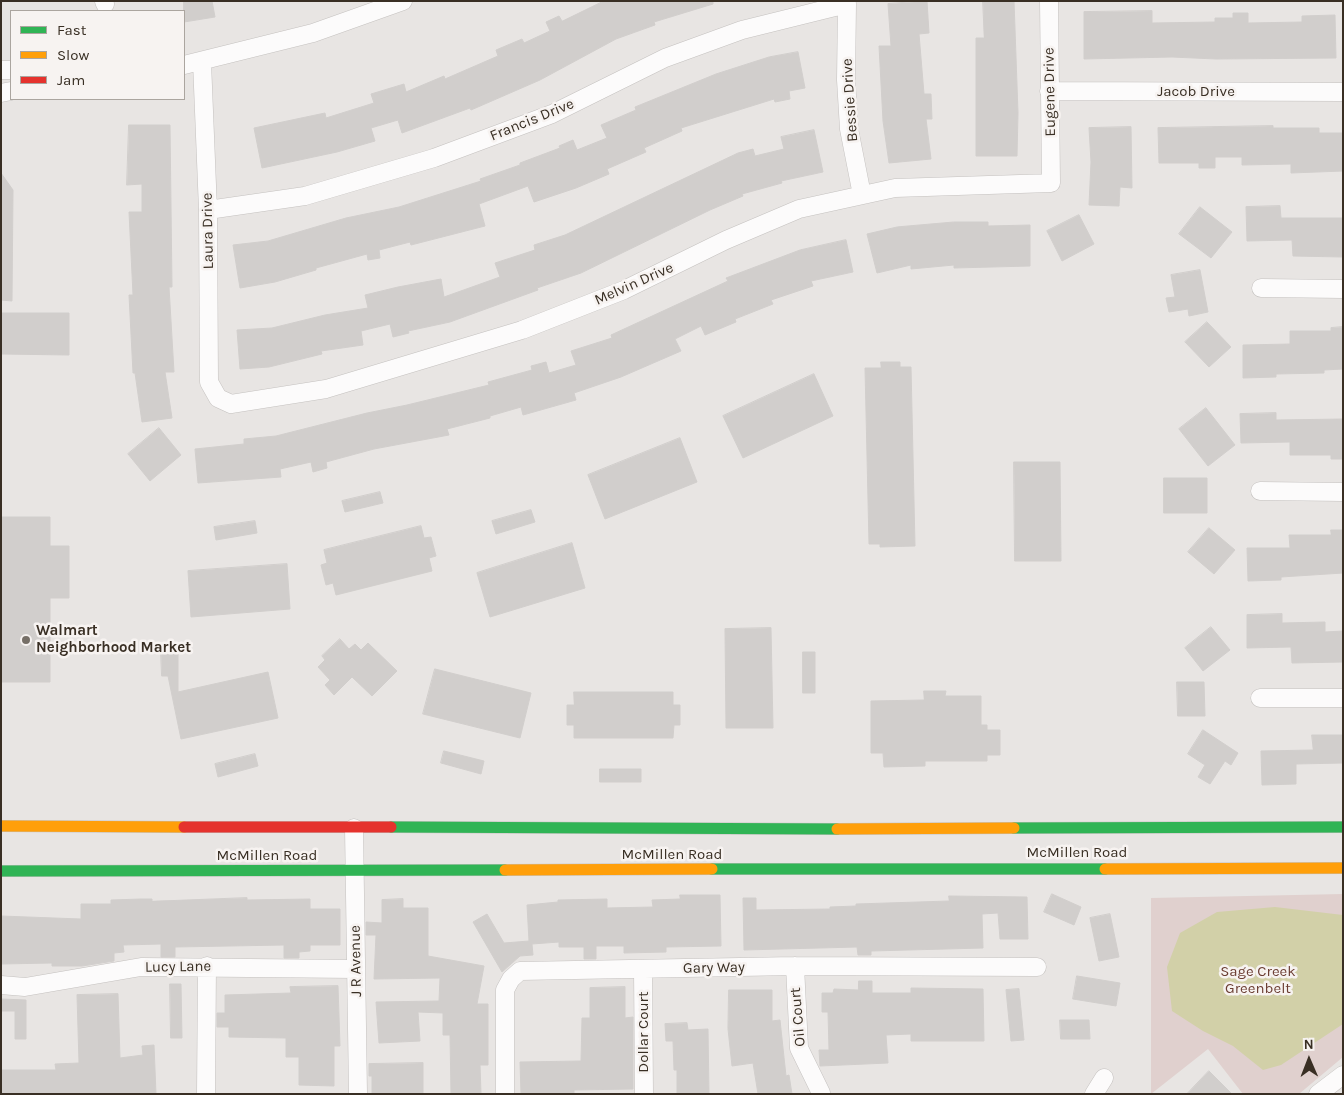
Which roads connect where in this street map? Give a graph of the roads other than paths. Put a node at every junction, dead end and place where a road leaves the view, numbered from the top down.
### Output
1 (403, 1) edge
2 (1050, 1) edge
3 (847, 4) joint
4 (202, 62) junction
5 (185, 65) edge
6 (1049, 91) junction
7 (1343, 92) edge
8 (1051, 183) joint
9 (862, 196) junction
10 (208, 210) junction
11 (1261, 288) dead end
12 (1343, 289) edge
13 (218, 398) joint
14 (1260, 491) dead end
15 (1343, 492) edge
16 (1260, 698) dead end
17 (1343, 698) edge
18 (1, 826) edge
19 (1343, 827) edge
20 (354, 828) junction
21 (1343, 868) edge
22 (1, 870) edge
23 (354, 871) junction
24 (207, 966) junction
25 (795, 966) junction
26 (1038, 967) dead end
27 (356, 969) junction
28 (643, 970) junction
29 (1, 985) edge
30 (1343, 1075) edge
31 (1104, 1078) dead end
32 (821, 1093) edge
33 (206, 1094) edge
34 (358, 1094) edge
35 (505, 1094) edge
36 (644, 1094) edge
37 (1094, 1094) edge
38 (1318, 1094) edge

1 - 4 street
2 - 6 street, Eugene Drive
3 - 9 street, Bessie Drive
3 - 10 street, Francis Drive
4 - 5 street
4 - 10 street, Laura Drive
6 - 7 street, Jacob Drive
6 - 8 street, Eugene Drive
8 - 9 street, Melvin Drive
9 - 13 street, Melvin Drive
10 - 13 street, Laura Drive
11 - 12 street
14 - 15 street
16 - 17 street
18 - 20 main road, McMillen Road
19 - 20 main road, McMillen Road
20 - 23 street, J R Avenue
21 - 23 main road, McMillen Road
22 - 23 main road, McMillen Road
23 - 27 street, J R Avenue
24 - 27 street, Lucy Lane
24 - 29 street, Lucy Lane
24 - 33 street
25 - 26 street, Gary Way
25 - 28 street, Gary Way
25 - 32 street, Oil Court
27 - 34 street, J R Avenue
28 - 35 street, Gary Way
28 - 36 street, Dollar Court
30 - 38 street
31 - 37 street

